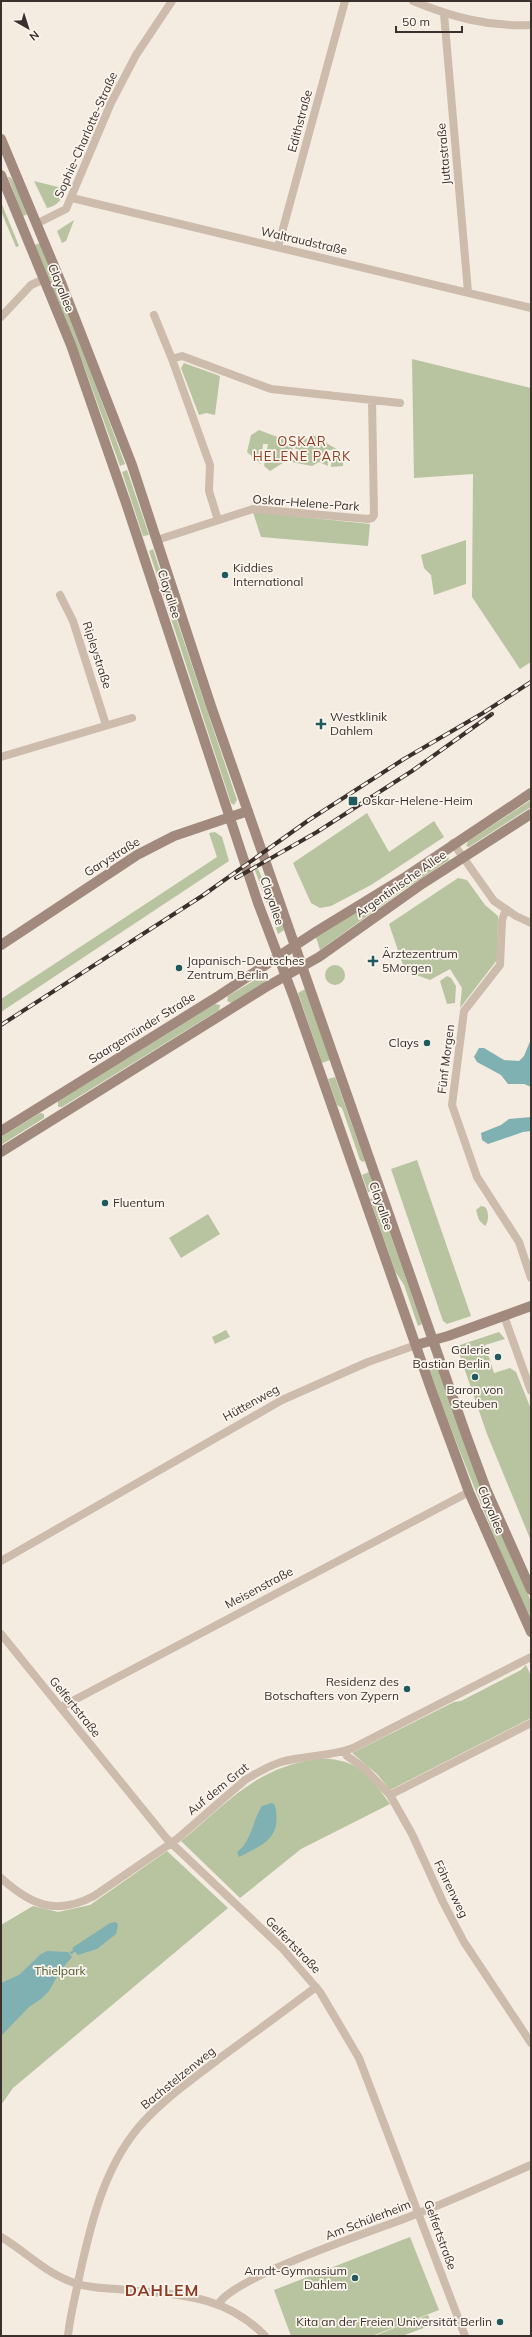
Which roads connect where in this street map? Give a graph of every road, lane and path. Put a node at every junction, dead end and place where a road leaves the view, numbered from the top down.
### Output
1 (172, 1) edge
2 (345, 1) edge
3 (413, 1) edge
4 (444, 14) junction
5 (531, 25) edge
6 (1, 139) edge
7 (13, 166) junction
8 (1, 170) edge
9 (1, 175) edge
10 (72, 198) junction
11 (36, 224) junction
12 (278, 247) junction
13 (44, 279) junction
14 (468, 292) junction
15 (531, 308) edge
16 (154, 315) dead end
17 (1, 317) edge
18 (172, 359) junction
19 (372, 400) junction
20 (400, 404) dead end
21 (218, 520) junction
22 (157, 540) junction
23 (60, 595) dead end
24 (132, 718) dead end
25 (106, 725) junction
26 (1, 757) edge
27 (531, 794) edge
28 (248, 811) junction
29 (531, 814) edge
30 (229, 818) junction
31 (453, 844) junction
32 (463, 857) junction
33 (506, 909) junction
34 (531, 923) edge
35 (1, 945) edge
36 (296, 945) junction
37 (278, 958) junction
38 (303, 967) junction
39 (286, 977) junction
40 (1, 1131) edge
41 (1, 1152) edge
42 (531, 1278) edge
43 (531, 1306) edge
44 (504, 1316) junction
45 (433, 1340) junction
46 (416, 1345) junction
47 (531, 1391) edge
48 (470, 1492) junction
49 (1, 1561) edge
50 (531, 1590) edge
51 (531, 1632) edge
52 (1, 1634) edge
53 (531, 1656) edge
54 (61, 1707) junction
55 (531, 1723) edge
56 (344, 1751) junction
57 (390, 1795) junction
58 (172, 1843) junction
59 (1, 1878) edge
60 (316, 1987) junction
61 (531, 2043) edge
62 (531, 2165) edge
63 (419, 2213) junction
64 (1, 2237) edge
65 (78, 2284) junction
66 (219, 2304) junction
67 (68, 2336) edge
68 (265, 2336) edge
69 (465, 2336) edge

1 - 10 street, Sophie-Charlotte-Straße
2 - 12 street, Edithstraße
3 - 4 street
4 - 5 street
4 - 14 street, Juttastraße
6 - 7 main road, Clayallee
7 - 8 main road
7 - 11 main road, Clayallee
9 - 13 main road, Clayallee
10 - 11 street, Sophie-Charlotte-Straße
10 - 12 street, Waltraudstraße
11 - 22 main road, Clayallee
12 - 14 street, Waltraudstraße
13 - 17 street
13 - 30 main road, Clayallee
14 - 15 street, Waltraudstraße
16 - 18 street
18 - 19 street
18 - 21 street
19 - 20 street
19 - 21 street, Oskar-Helene-Park
21 - 22 street, Oskar-Helene-Park
22 - 28 main road, Clayallee
23 - 25 street, Ripleystraße
24 - 25 street
25 - 26 street
27 - 31 main road, Argentinische Allee
28 - 30 main road, Garystraße
28 - 36 main road, Clayallee
29 - 32 main road, Argentinische Allee
30 - 35 main road, Garystraße
30 - 37 main road, Clayallee
31 - 32 street
31 - 36 main road, Argentinische Allee
32 - 33 street
32 - 38 main road, Argentinische Allee
33 - 34 street
33 - 42 street, Fünf Morgen
36 - 37 main road, Saargemünder Straße
36 - 38 main road, Clayallee
37 - 39 main road, Clayallee
37 - 40 main road, Saargemünder Straße
38 - 39 main road, Argentinische Allee
38 - 45 main road, Clayallee
39 - 41 main road
39 - 46 main road, Clayallee
43 - 44 main road, Hüttenweg
44 - 45 main road, Hüttenweg
44 - 47 street
45 - 46 main road, Hüttenweg
45 - 50 main road, Clayallee
46 - 48 main road, Clayallee
46 - 49 street, Hüttenweg
48 - 51 main road, Clayallee
48 - 54 street, Meisenstraße
52 - 54 street, Gelfertstraße
53 - 56 street, Auf dem Grat
54 - 58 street, Gelfertstraße
55 - 57 street
56 - 57 street, Föhrenweg
56 - 58 street, Auf dem Grat
57 - 61 street, Föhrenweg
58 - 59 street, Auf dem Grat
58 - 60 street, Gelfertstraße
60 - 63 street, Gelfertstraße
60 - 65 street, Bachstelzenweg
62 - 63 street, Am Schülerheim
63 - 66 street, Am Schülerheim
63 - 69 street, Gelfertstraße
64 - 65 street
65 - 66 street
65 - 67 street, Bachstelzenweg
66 - 68 street

